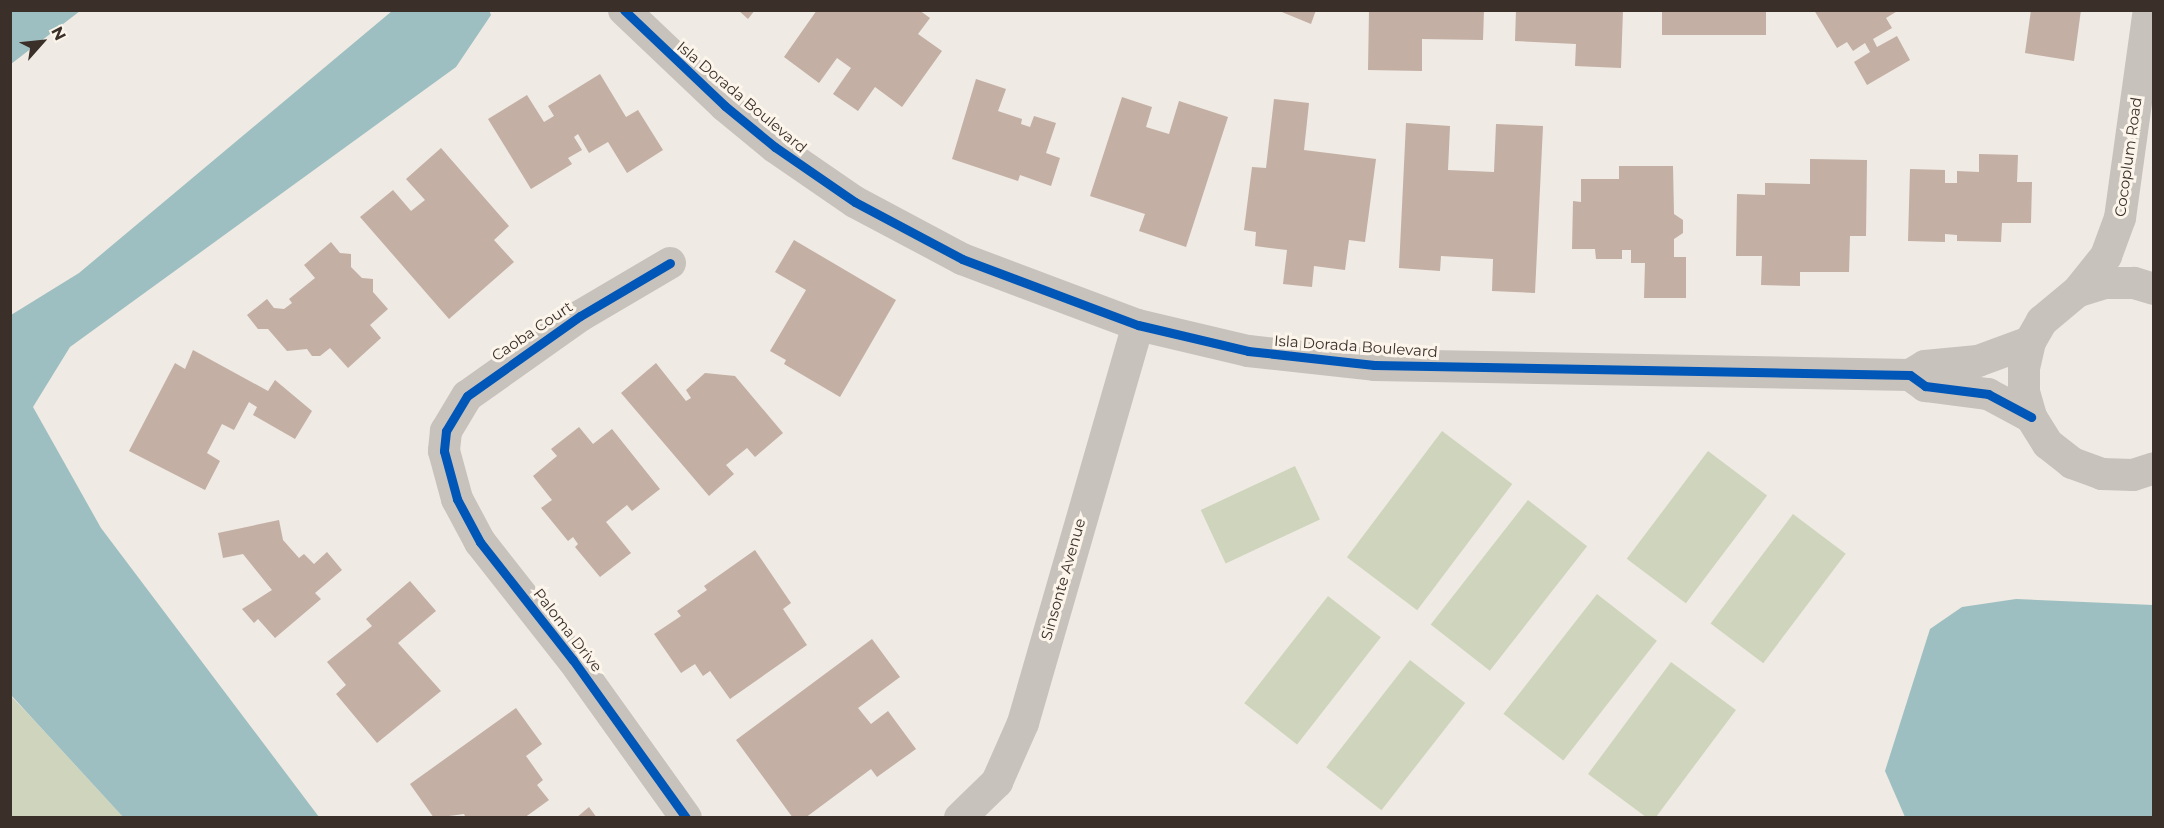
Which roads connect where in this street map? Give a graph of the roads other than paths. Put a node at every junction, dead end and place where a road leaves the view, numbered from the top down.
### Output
1 (624, 10) edge
2 (2149, 10) edge
3 (670, 263) dead end
4 (2154, 289) edge
5 (2078, 291) junction
6 (1138, 325) junction
7 (2030, 342) junction
8 (1910, 375) junction
9 (2031, 417) junction
10 (444, 452) joint
11 (2154, 468) edge
12 (686, 818) edge
13 (960, 818) edge

1 - 6 street, Isla Dorada Boulevard
2 - 5 street, Cocoplum Road
3 - 10 street, Caoba Court
4 - 5 street
5 - 7 street
6 - 8 street, Isla Dorada Boulevard
6 - 13 street, Sinsonte Avenue
7 - 8 street, Isla Dorada Boulevard
7 - 9 street
8 - 9 street, Isla Dorada Boulevard
9 - 11 street
10 - 12 street, Paloma Drive

